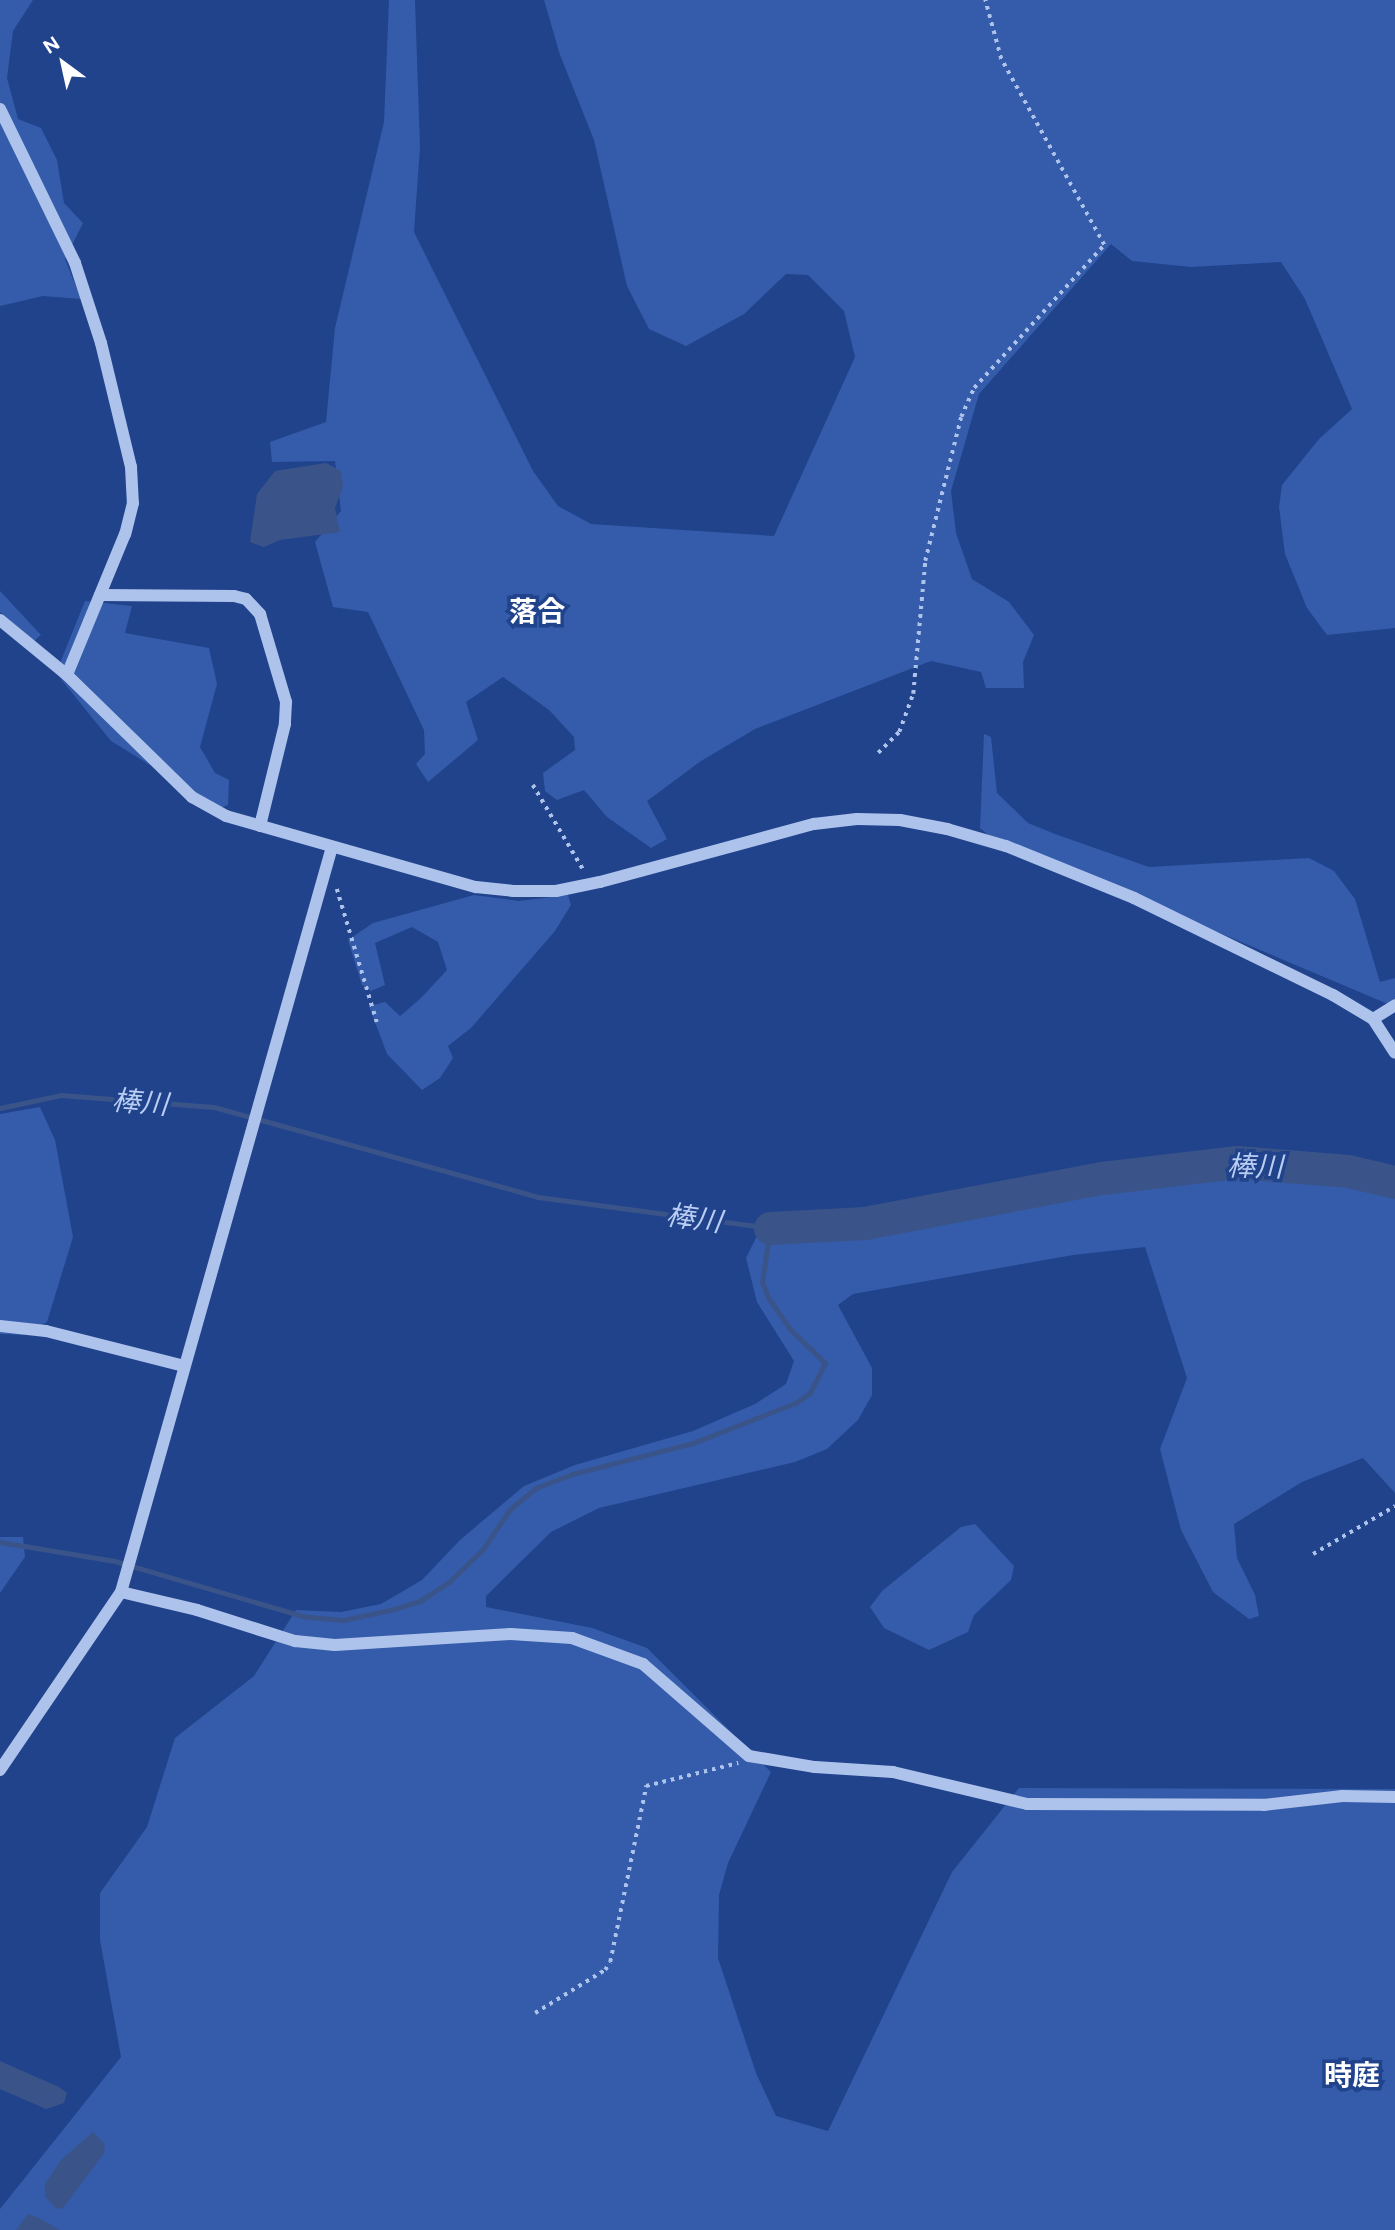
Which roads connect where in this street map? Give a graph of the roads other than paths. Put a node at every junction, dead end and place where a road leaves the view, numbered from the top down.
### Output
1 (0, 109) edge
2 (100, 595) junction
3 (0, 620) edge
4 (67, 675) junction
5 (260, 826) junction
6 (332, 847) junction
7 (1395, 1005) edge
8 (1373, 1019) junction
9 (1395, 1053) edge
10 (0, 1326) edge
11 (184, 1366) junction
12 (121, 1592) junction
13 (0, 1770) edge
14 (1395, 1797) edge

1 - 2 street
2 - 4 street
2 - 5 street
3 - 4 street
4 - 5 street
5 - 6 street
6 - 8 street
6 - 11 street
7 - 8 street
8 - 9 street
10 - 11 street
11 - 12 street
12 - 13 street
12 - 14 street

